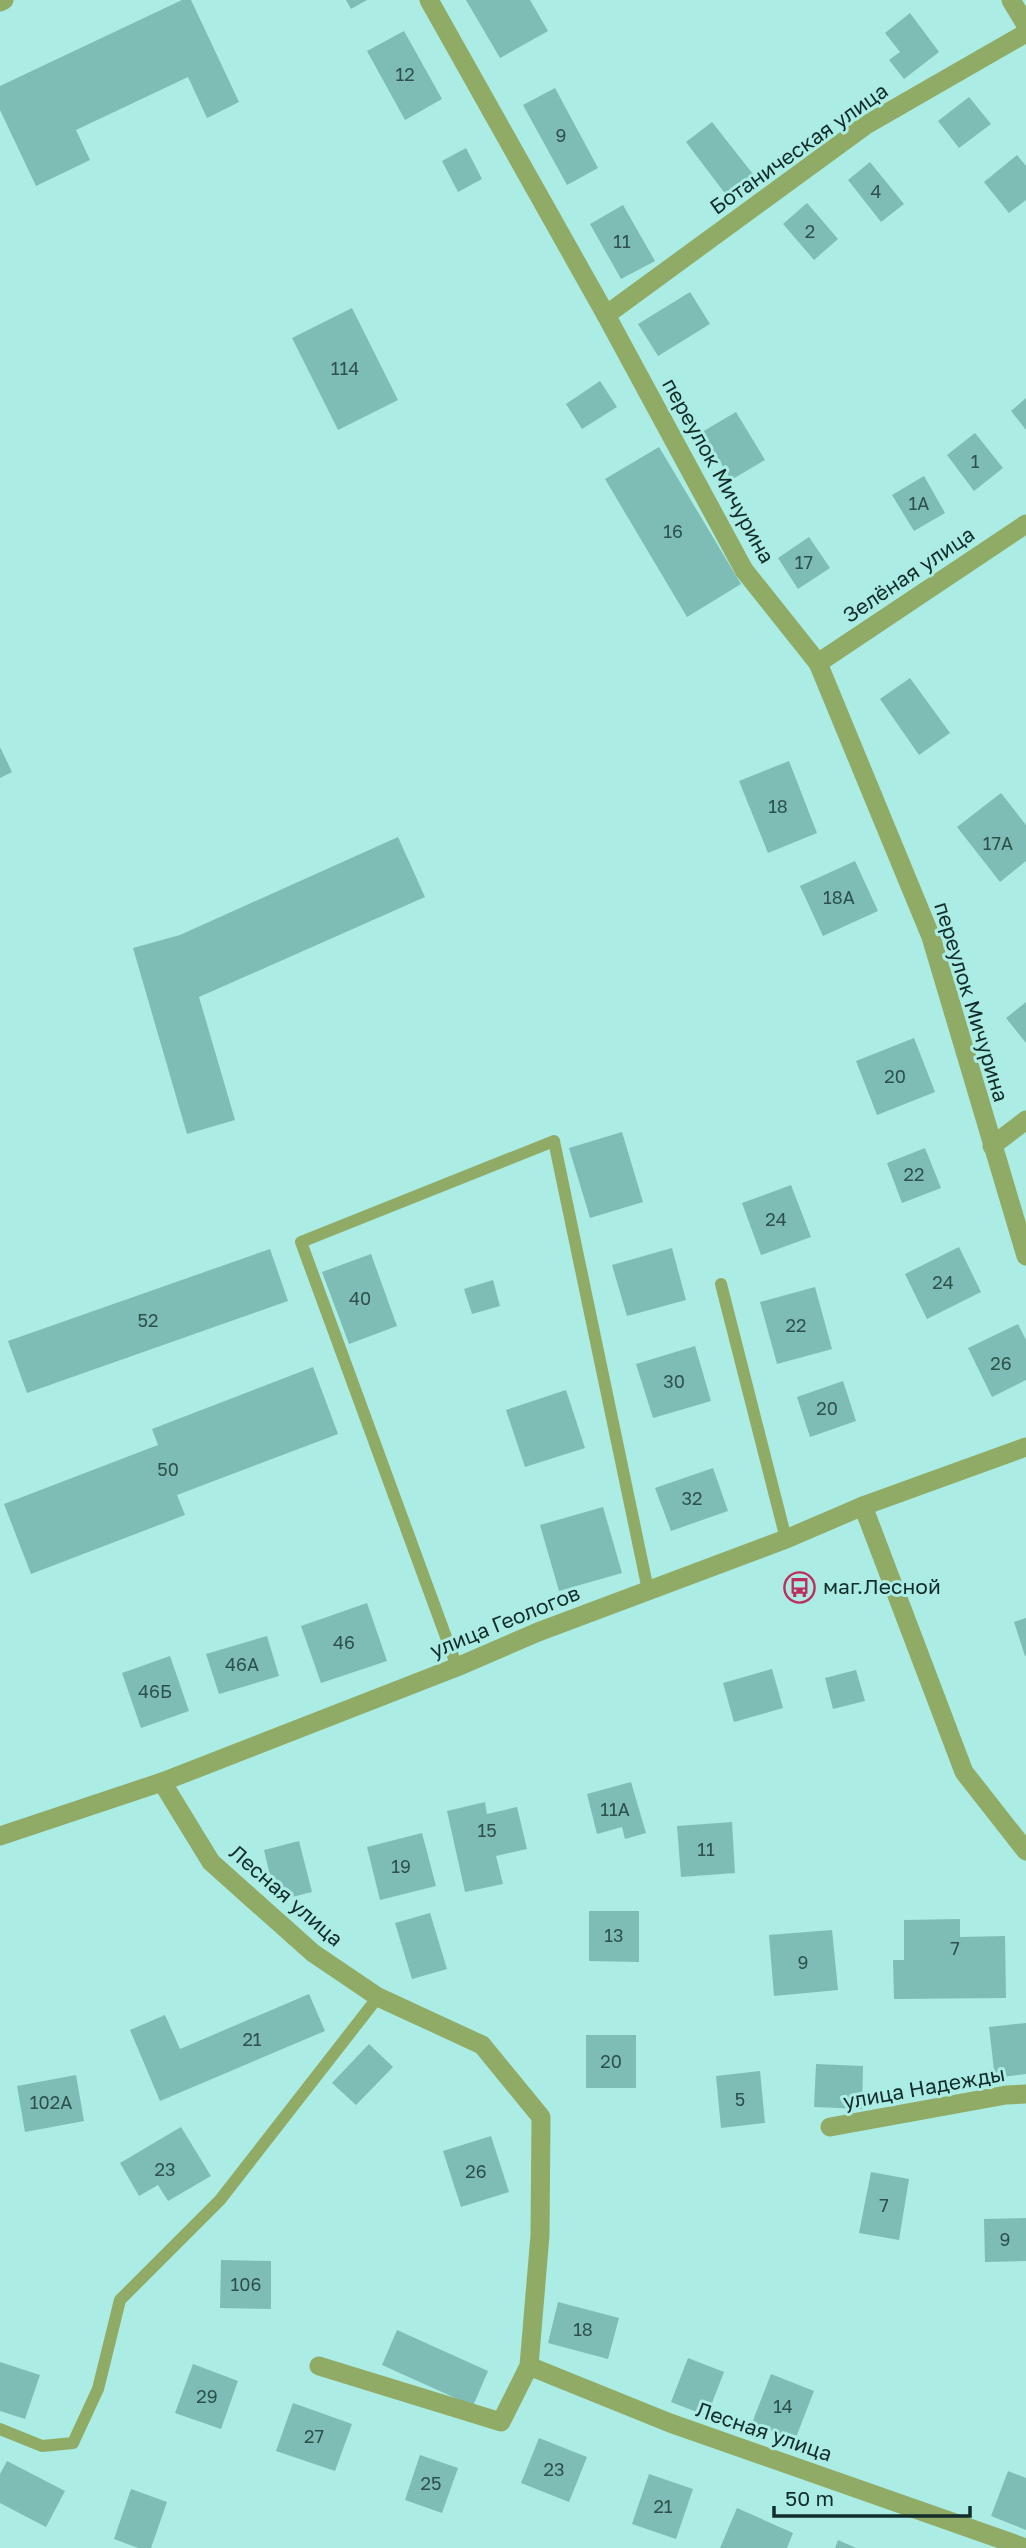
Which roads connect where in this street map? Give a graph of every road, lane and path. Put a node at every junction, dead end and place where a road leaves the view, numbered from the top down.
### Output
1 (429, 0) edge
2 (1011, 0) edge
3 (1026, 25) edge
4 (1026, 33) edge
5 (606, 315) junction
6 (1026, 524) edge
7 (818, 663) junction
8 (1026, 1120) edge
9 (992, 1146) junction
10 (1026, 1256) edge
11 (722, 1284) dead end
12 (1026, 1447) edge
13 (863, 1506) junction
14 (786, 1539) junction
15 (648, 1590) junction
16 (457, 1667) junction
17 (162, 1782) junction
18 (0, 1836) edge
19 (1026, 1852) edge
20 (378, 1997) junction
21 (1026, 2094) edge
22 (830, 2127) dead end
23 (319, 2366) dead end
24 (529, 2366) junction
25 (0, 2429) edge
26 (1026, 2548) edge

1 - 5 street, переулок Мичурина
2 - 3 street
4 - 5 street, Ботаническая улица
5 - 7 street, переулок Мичурина
6 - 7 street, Зелёная улица
7 - 9 street, переулок Мичурина
8 - 9 street
9 - 10 street, переулок Мичурина
11 - 14 lane
12 - 13 street, улица Геологов
13 - 14 street, улица Геологов
13 - 19 street
14 - 15 street, улица Геологов
15 - 16 street, улица Геологов
15 - 16 lane
16 - 17 street, улица Геологов
17 - 18 street, улица Геологов
17 - 20 street, Лесная улица
20 - 24 street, Лесная улица
20 - 25 lane
21 - 22 street, улица Надежды
23 - 24 street, Лесная улица
24 - 26 street, Лесная улица

